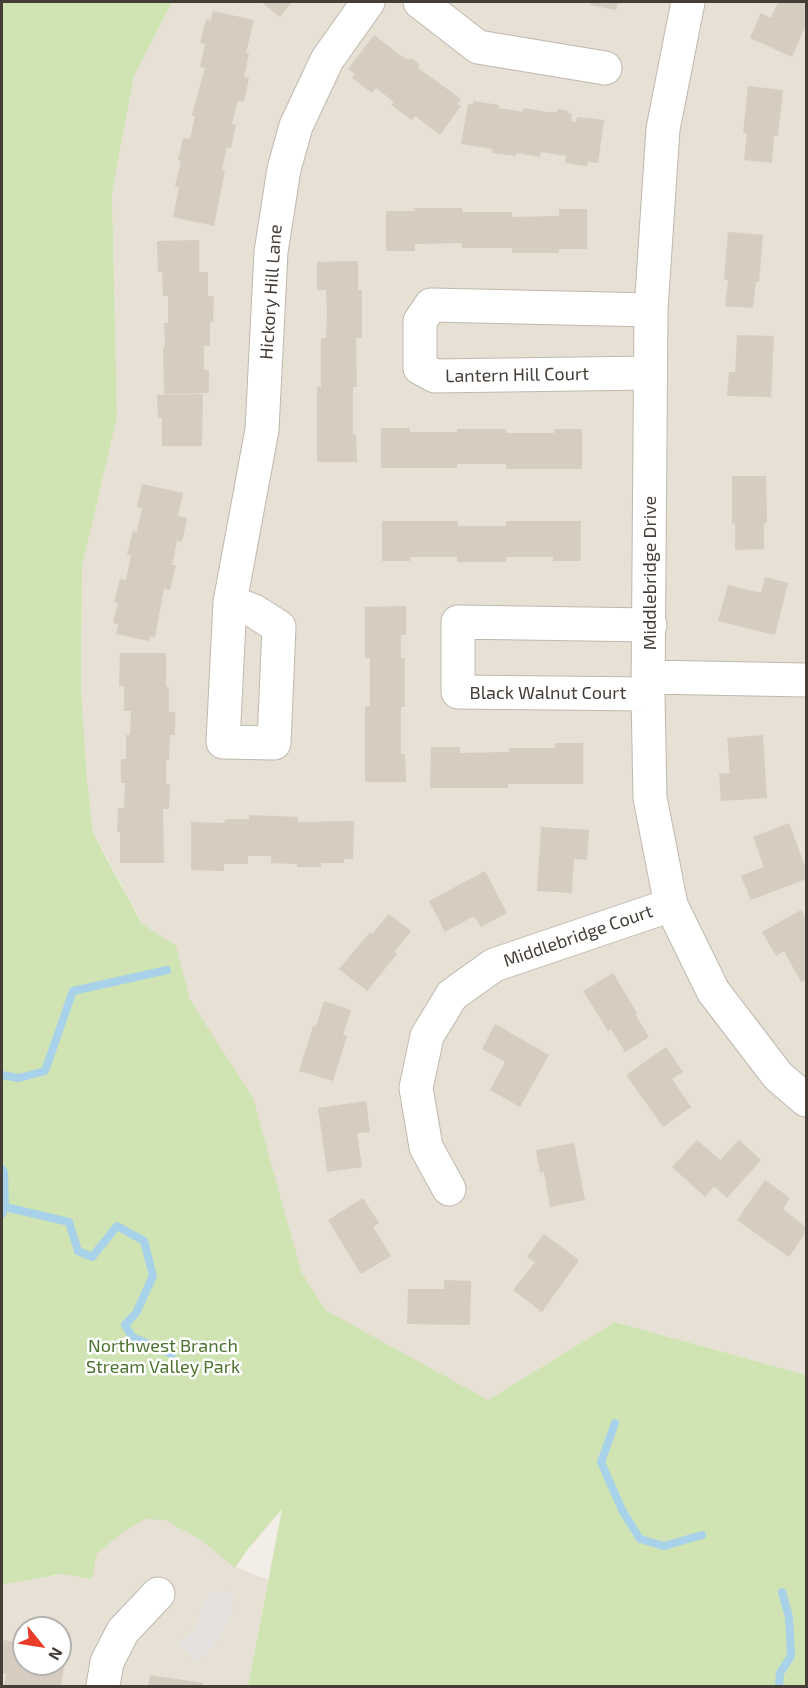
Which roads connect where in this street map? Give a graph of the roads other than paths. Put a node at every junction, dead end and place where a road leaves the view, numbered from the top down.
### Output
1 (368, 2) edge
2 (420, 2) edge
3 (688, 2) edge
4 (605, 68) dead end
5 (651, 310) junction
6 (649, 373) junction
7 (230, 602) dead end
8 (650, 625) junction
9 (807, 680) edge
10 (649, 686) junction
11 (671, 905) junction
12 (807, 1100) edge
13 (449, 1189) dead end
14 (158, 1594) dead end
15 (103, 1686) edge

1 - 7 street, Hickory Hill Lane
2 - 4 street
3 - 5 street, Middlebridge Drive
5 - 6 street, Middlebridge Drive
5 - 6 street, Lantern Hill Court
6 - 8 street, Middlebridge Drive
8 - 10 street, Middlebridge Drive
8 - 10 street, Black Walnut Court
9 - 10 street
10 - 11 street, Middlebridge Drive
11 - 12 street, Middlebridge Drive
11 - 13 street, Middlebridge Court
14 - 15 street

